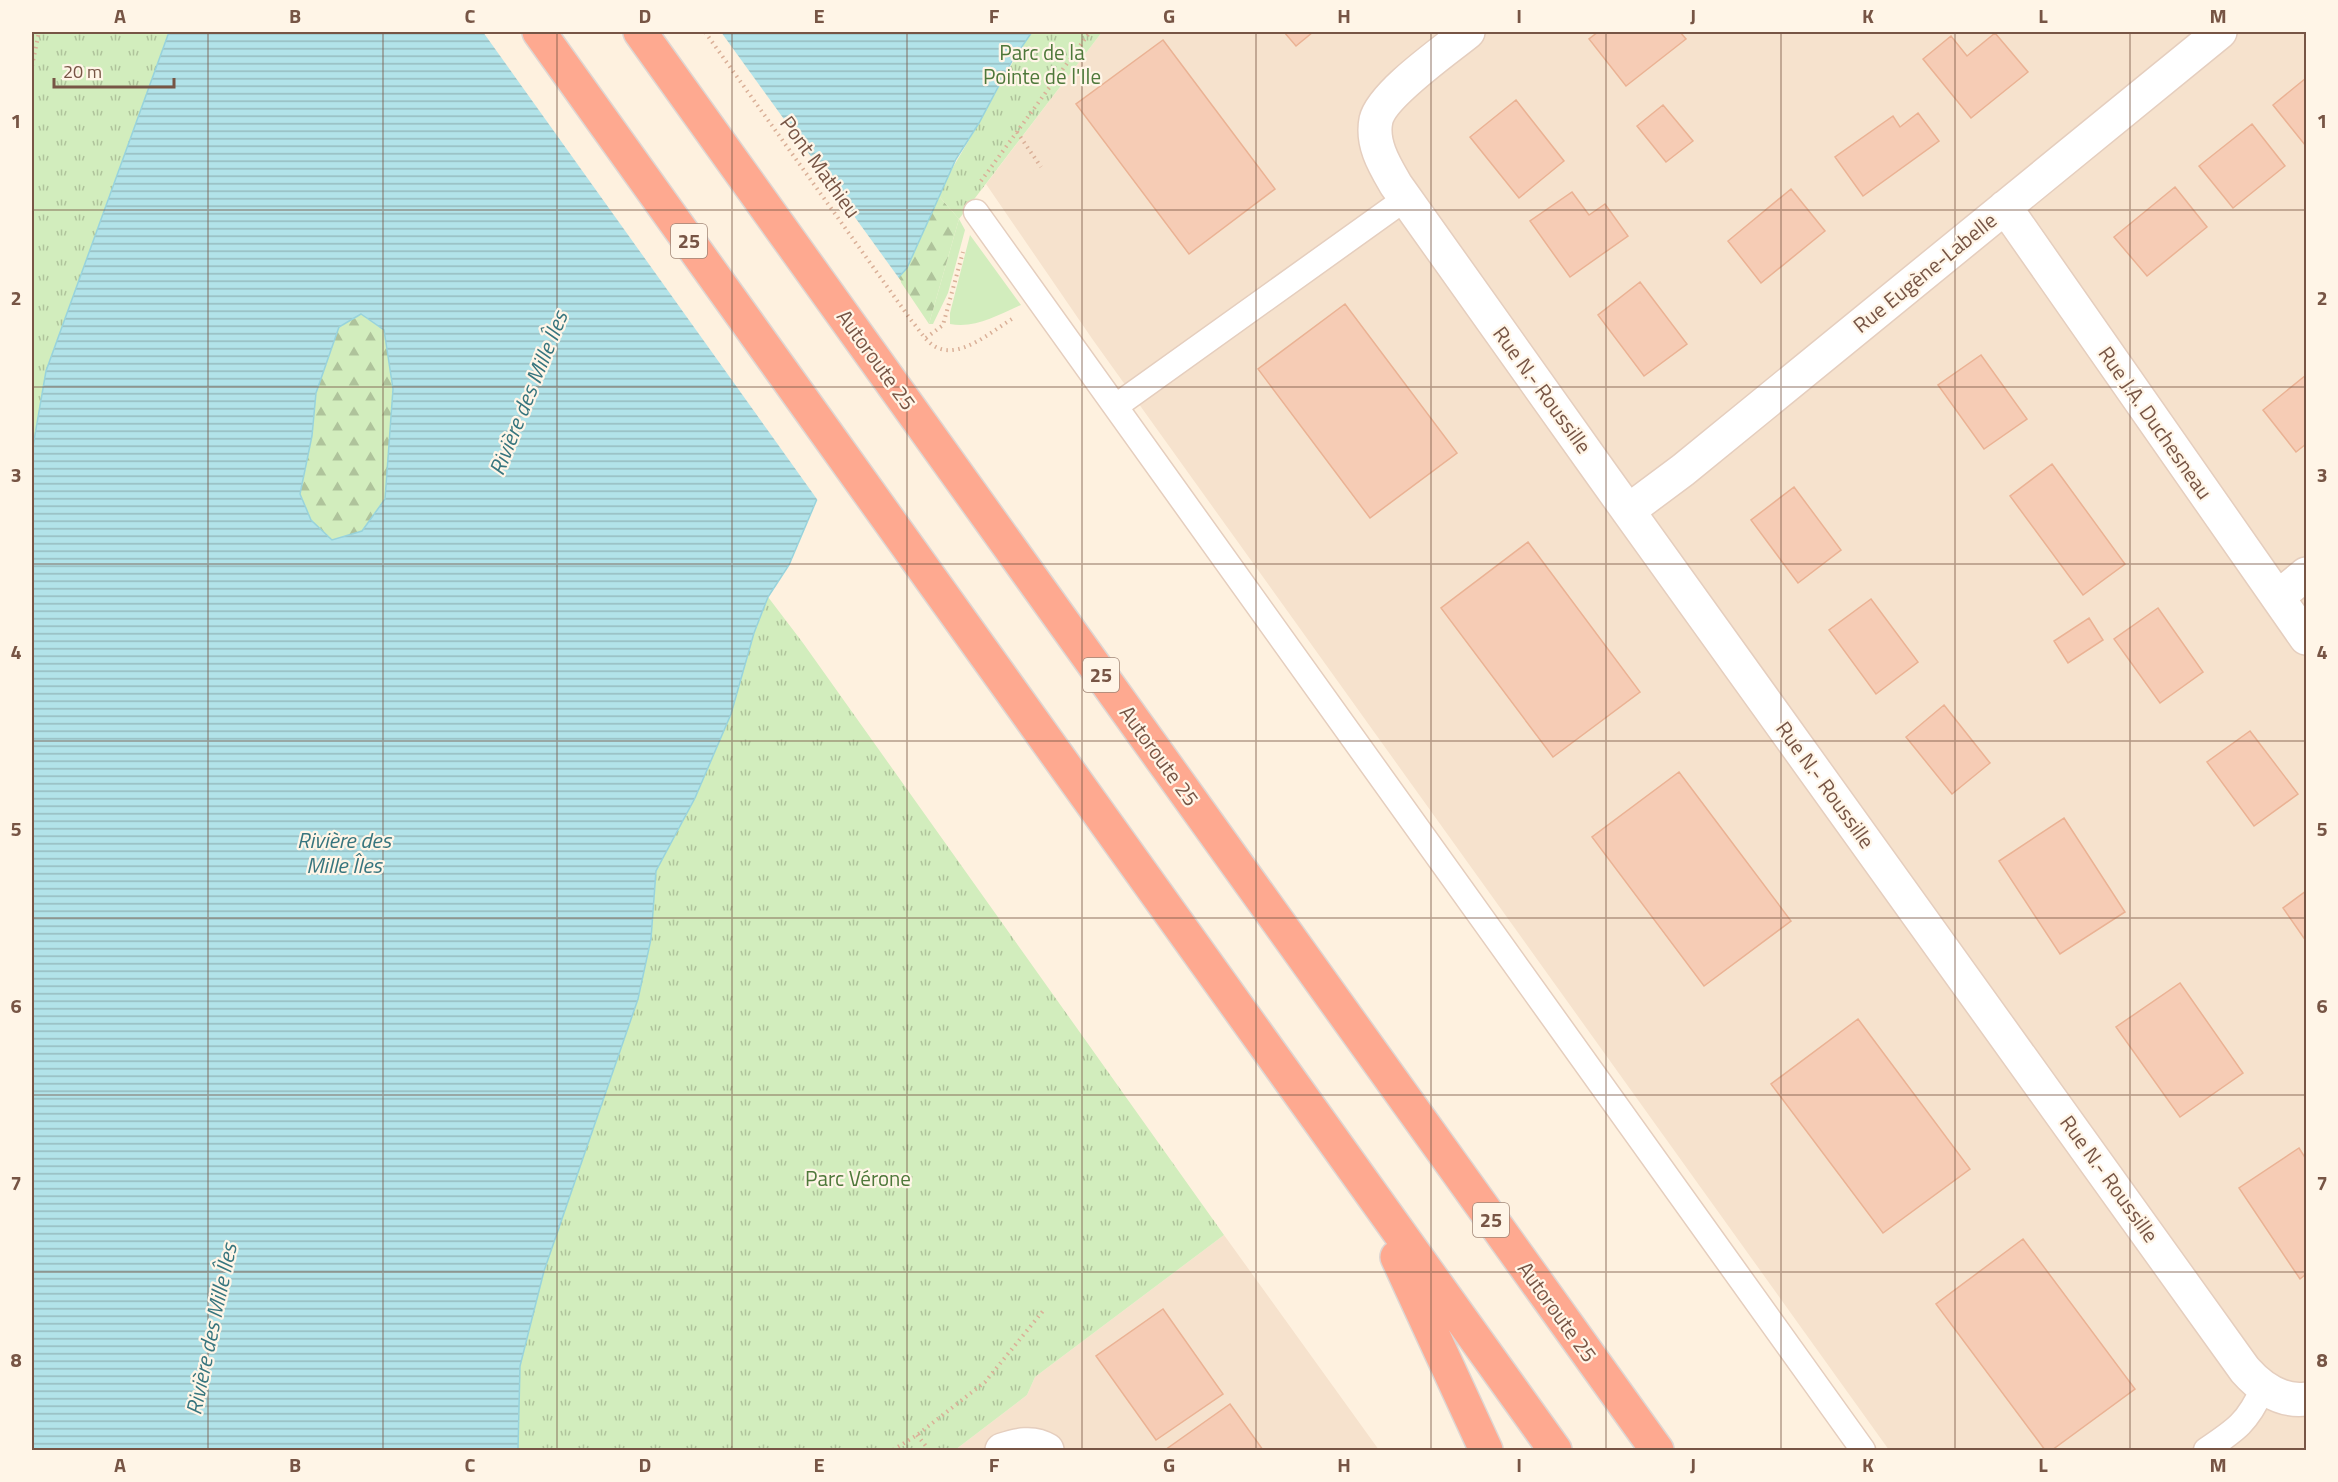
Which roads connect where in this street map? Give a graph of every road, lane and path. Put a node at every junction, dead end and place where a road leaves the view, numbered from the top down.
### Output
1 (39, 32) edge
2 (539, 32) edge
3 (640, 32) edge
4 (705, 32) edge
5 (1090, 32) edge
6 (1468, 32) edge
7 (2220, 32) edge
8 (32, 66) edge
9 (1017, 132) junction
10 (1041, 167) dead end
11 (1405, 199) junction
12 (2005, 207) junction
13 (976, 212) joint
14 (965, 243) dead end
15 (1017, 316) dead end
16 (926, 339) junction
17 (1116, 406) junction
18 (1628, 511) junction
19 (2307, 574) edge
20 (2278, 597) junction
21 (2307, 638) edge
22 (1363, 1184) junction
23 (1043, 1311) dead end
24 (2263, 1388) junction
25 (2307, 1399) edge
26 (917, 1435) junction
27 (893, 1450) edge
28 (928, 1450) edge
29 (1002, 1450) edge
30 (1047, 1450) edge
31 (1486, 1450) edge
32 (1555, 1450) edge
33 (1657, 1450) edge
34 (1863, 1450) edge
35 (2206, 1450) edge

1 - 8 path
2 - 22 highway, 25
3 - 33 highway, Autoroute 25 / 25
4 - 16 path, Pont Mathieu
5 - 9 path
6 - 11 street, Rue N.- Roussille
7 - 12 street, Rue Eugène-Labelle
9 - 10 path
9 - 13 path
11 - 17 lane
11 - 18 street, Rue N.- Roussille
12 - 18 street, Rue Eugène-Labelle
12 - 20 street, Rue J.A. Duchesneau
13 - 17 lane
14 - 16 path
15 - 16 path
17 - 34 lane
18 - 24 street, Rue N.- Roussille
19 - 20 street
20 - 21 street, Rue J.A. Duchesneau
22 - 31 highway
22 - 32 highway, 25
23 - 26 path
24 - 25 street, Rue N.- Roussille
24 - 35 lane
26 - 27 path
26 - 28 path
29 - 30 street

